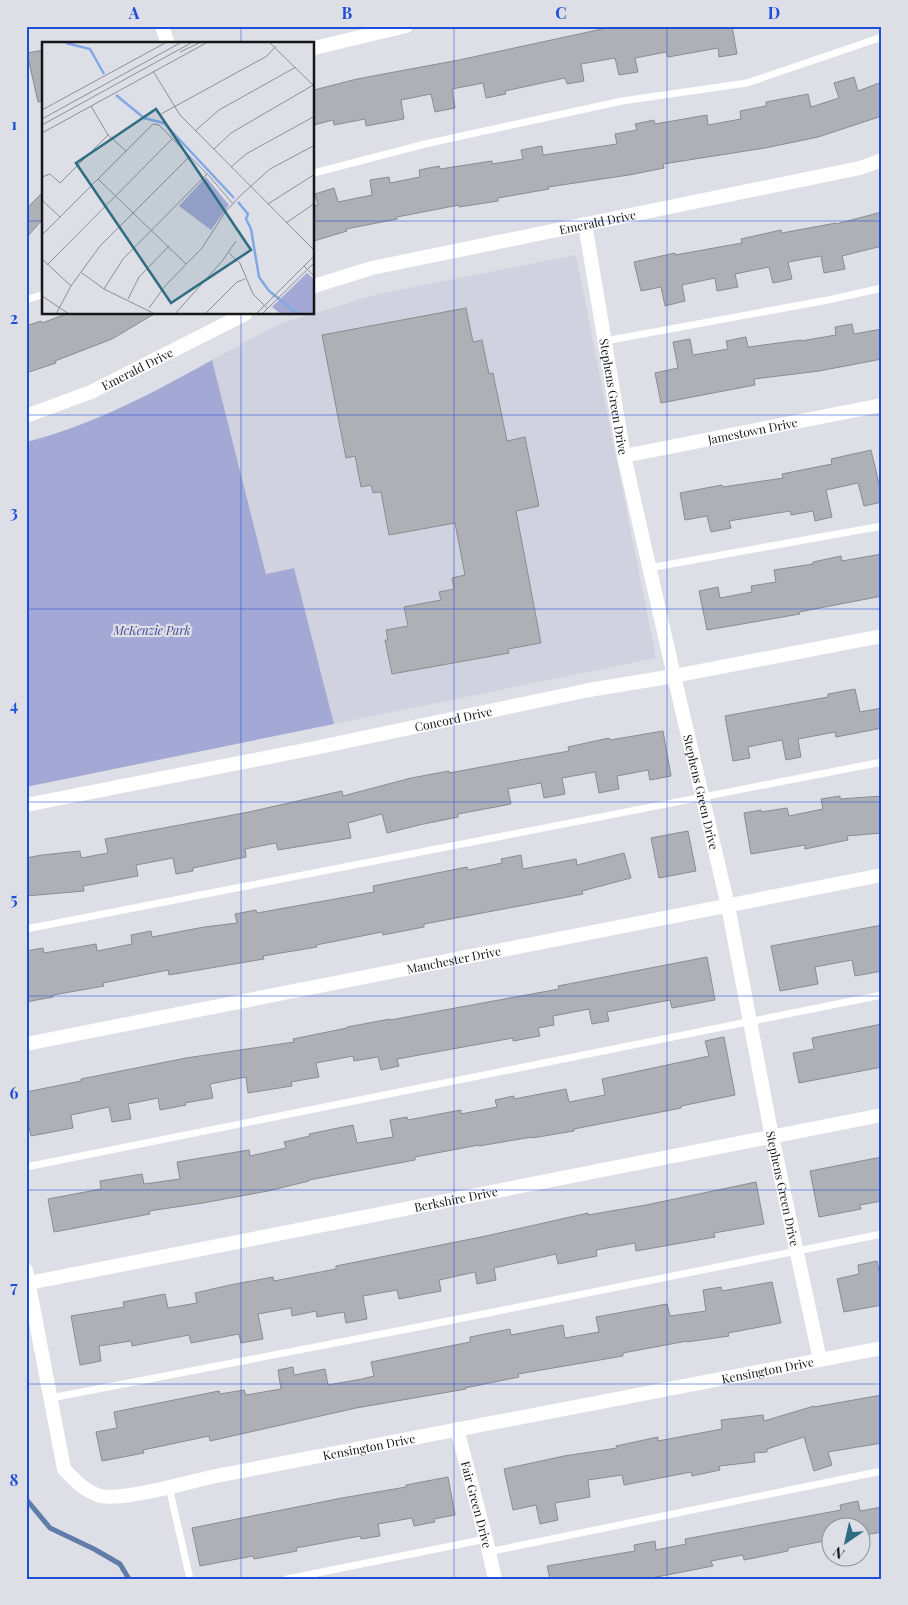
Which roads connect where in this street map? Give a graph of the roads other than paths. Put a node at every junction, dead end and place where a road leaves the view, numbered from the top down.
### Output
1 (162, 26) edge
2 (406, 26) edge
3 (882, 37) edge
4 (167, 42) edge
5 (315, 48) edge
6 (882, 160) edge
7 (315, 173) edge
8 (585, 224) junction
9 (315, 286) edge
10 (882, 288) edge
11 (42, 295) edge
12 (26, 300) edge
13 (243, 315) edge
14 (604, 341) junction
15 (882, 405) edge
16 (26, 416) edge
17 (624, 456) junction
18 (882, 526) edge
19 (649, 568) junction
20 (882, 636) edge
21 (674, 676) junction
22 (882, 762) edge
23 (702, 796) junction
24 (26, 805) edge
25 (882, 875) edge
26 (728, 906) junction
27 (26, 930) edge
28 (882, 995) edge
29 (750, 1023) junction
30 (26, 1044) edge
31 (882, 1115) edge
32 (772, 1137) junction
33 (26, 1168) edge
34 (882, 1234) edge
35 (798, 1250) junction
36 (28, 1277) edge
37 (882, 1348) edge
38 (820, 1360) junction
39 (51, 1398) junction
40 (457, 1429) junction
41 (882, 1471) edge
42 (169, 1486) junction
43 (487, 1545) junction
44 (190, 1579) edge
45 (287, 1579) edge
46 (495, 1579) edge

1 - 4 street
2 - 5 street
3 - 7 lane
6 - 8 street, Emerald Drive
8 - 9 street, Emerald Drive
8 - 14 street, Stephens Green Drive
10 - 14 lane
11 - 12 lane
13 - 16 street, Emerald Drive
14 - 17 street, Stephens Green Drive
15 - 17 street, Jamestown Drive
17 - 19 street, Stephens Green Drive
18 - 19 lane
19 - 21 street, Stephens Green Drive
20 - 21 street, Concord Drive
21 - 23 street, Stephens Green Drive
21 - 24 street, Concord Drive
22 - 23 lane
23 - 26 street, Stephens Green Drive
23 - 27 lane
25 - 26 street, Manchester Drive
26 - 29 street, Stephens Green Drive
26 - 30 street, Manchester Drive
28 - 29 lane
29 - 32 street, Stephens Green Drive
29 - 33 lane
31 - 32 street, Berkshire Drive
32 - 35 street, Stephens Green Drive
32 - 36 street, Berkshire Drive
34 - 35 lane
35 - 38 street, Stephens Green Drive
35 - 39 lane
36 - 39 street, Kensington Drive
37 - 38 street, Kensington Drive
38 - 40 street, Kensington Drive
39 - 42 street, Kensington Drive
40 - 42 street, Kensington Drive
40 - 43 street, Fair Green Drive
41 - 43 lane
42 - 44 lane
43 - 45 lane
43 - 46 street, Fair Green Drive

